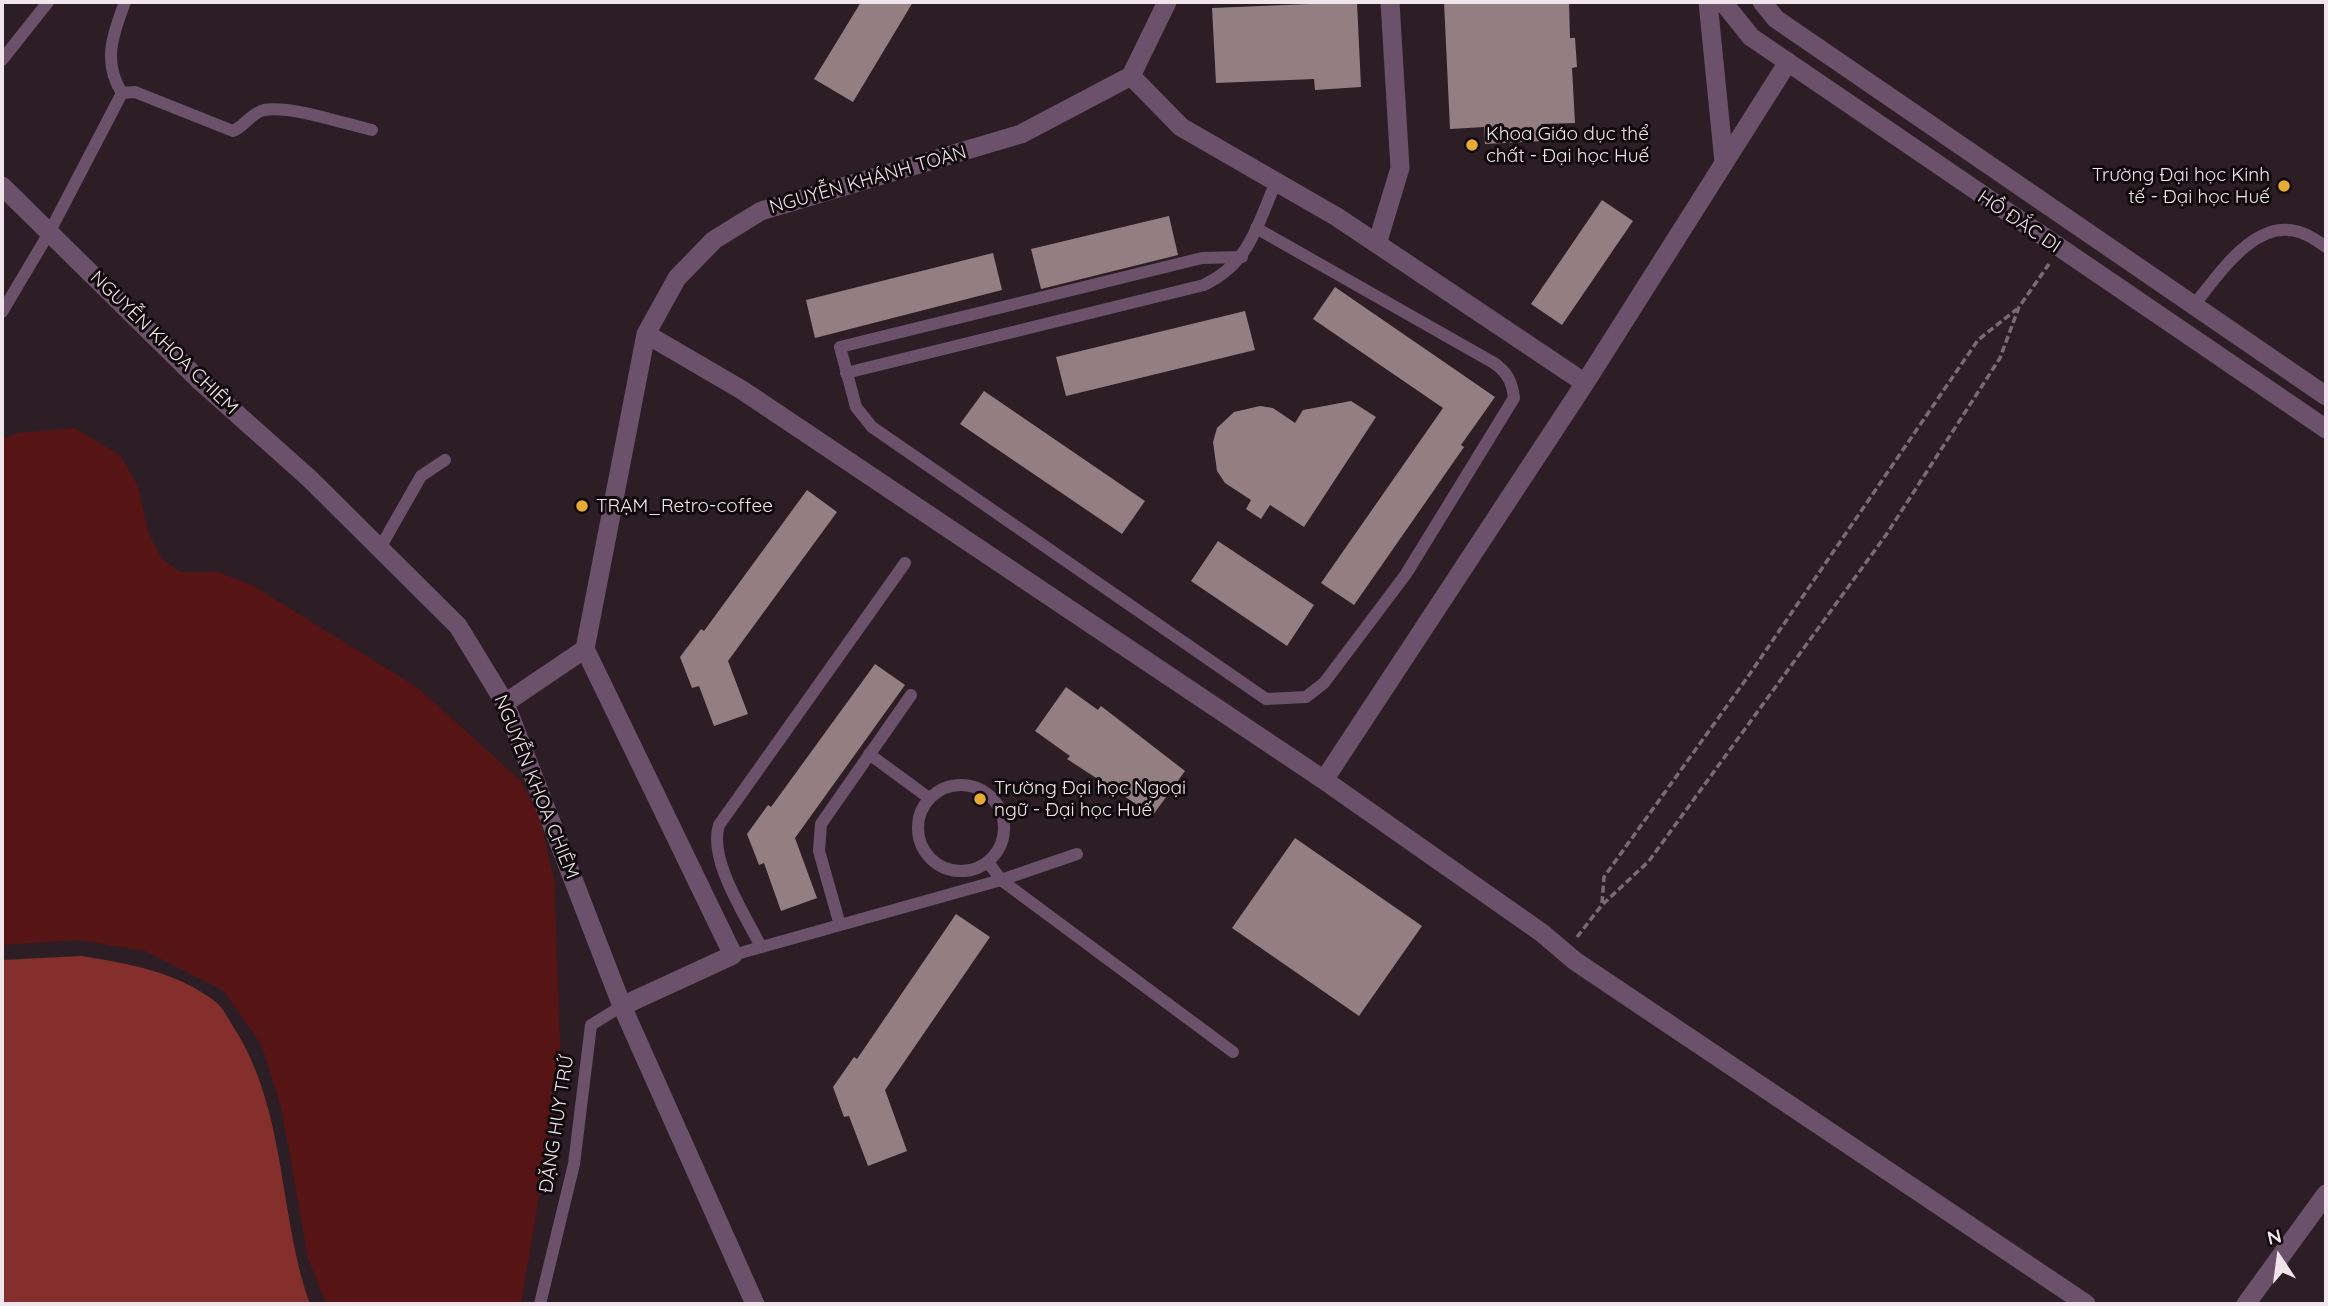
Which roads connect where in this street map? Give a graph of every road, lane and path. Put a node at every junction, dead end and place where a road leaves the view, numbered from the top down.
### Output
1 (48, 2) edge
2 (125, 2) edge
3 (1390, 2) edge
4 (1708, 2) edge
5 (1723, 2) edge
6 (1762, 2) edge
7 (1164, 3) edge
8 (2, 60) edge
9 (1788, 62) junction
10 (1131, 76) junction
11 (1867, 82) junction
12 (121, 93) junction
13 (1851, 106) junction
14 (372, 130) dead end
15 (1724, 162) junction
16 (1276, 182) junction
17 (2, 186) edge
18 (1256, 228) junction
19 (49, 233) junction
20 (1377, 244) junction
21 (2326, 247) edge
22 (2059, 249) junction
23 (1242, 257) junction
24 (2194, 305) junction
25 (2019, 307) junction
26 (2, 312) edge
27 (2178, 329) junction
28 (646, 334) junction
29 (846, 373) junction
30 (1585, 383) junction
31 (2326, 396) edge
32 (2326, 429) edge
33 (445, 460) dead end
34 (380, 548) junction
35 (905, 563) dead end
36 (585, 649) junction
37 (911, 695) dead end
38 (505, 703) junction
39 (869, 754) junction
40 (1324, 780) junction
41 (929, 798) junction
42 (1077, 855) dead end
43 (988, 862) junction
44 (1001, 880) junction
45 (1602, 905) junction
46 (840, 925) junction
47 (761, 947) junction
48 (1565, 953) junction
49 (733, 955) junction
50 (622, 1006) junction
51 (1233, 1052) dead end
52 (2326, 1194) edge
53 (540, 1304) edge
54 (755, 1304) edge
55 (2086, 1304) edge
56 (2246, 1304) edge

1 - 8 lane
2 - 12 lane
3 - 20 street
4 - 15 street
5 - 9 street, HỒ ĐẮC DI
6 - 11 street, HỒ ĐẮC DI
7 - 10 street
9 - 13 street, HỒ ĐẮC DI
9 - 15 street
10 - 16 street
10 - 28 street, NGUYỄN KHÁNH TOÀN
11 - 13 street
11 - 24 street, HỒ ĐẮC DI
12 - 14 lane
12 - 19 lane
13 - 22 street, HỒ ĐẮC DI
15 - 30 street
16 - 18 lane
16 - 20 street
17 - 19 street, NGUYỄN KHOA CHIÊM
18 - 23 lane
18 - 29 lane
19 - 26 lane
19 - 34 street, NGUYỄN KHOA CHIÊM
20 - 30 street
21 - 24 lane
22 - 25 path
22 - 27 street, HỒ ĐẮC DI
23 - 29 lane
23 - 29 lane
24 - 27 street
24 - 31 street, HỒ ĐẮC DI
25 - 45 path
25 - 45 path
27 - 32 street, HỒ ĐẮC DI
28 - 36 street, NGUYỄN KHÁNH TOÀN
28 - 40 street
30 - 40 street
33 - 34 lane
34 - 38 street, NGUYỄN KHOA CHIÊM
35 - 47 lane
36 - 38 street
36 - 49 street
37 - 39 lane
38 - 50 street, NGUYỄN KHOA CHIÊM
39 - 41 lane
39 - 46 lane
40 - 48 street
41 - 43 lane
41 - 43 lane
42 - 44 lane
43 - 44 lane
44 - 46 lane
44 - 51 lane
45 - 48 path
46 - 47 lane
47 - 49 lane
48 - 55 street
49 - 50 street
50 - 53 lane, ĐẶNG HUY TRỨ
50 - 54 street, NGUYỄN KHOA CHIÊM
52 - 56 street

